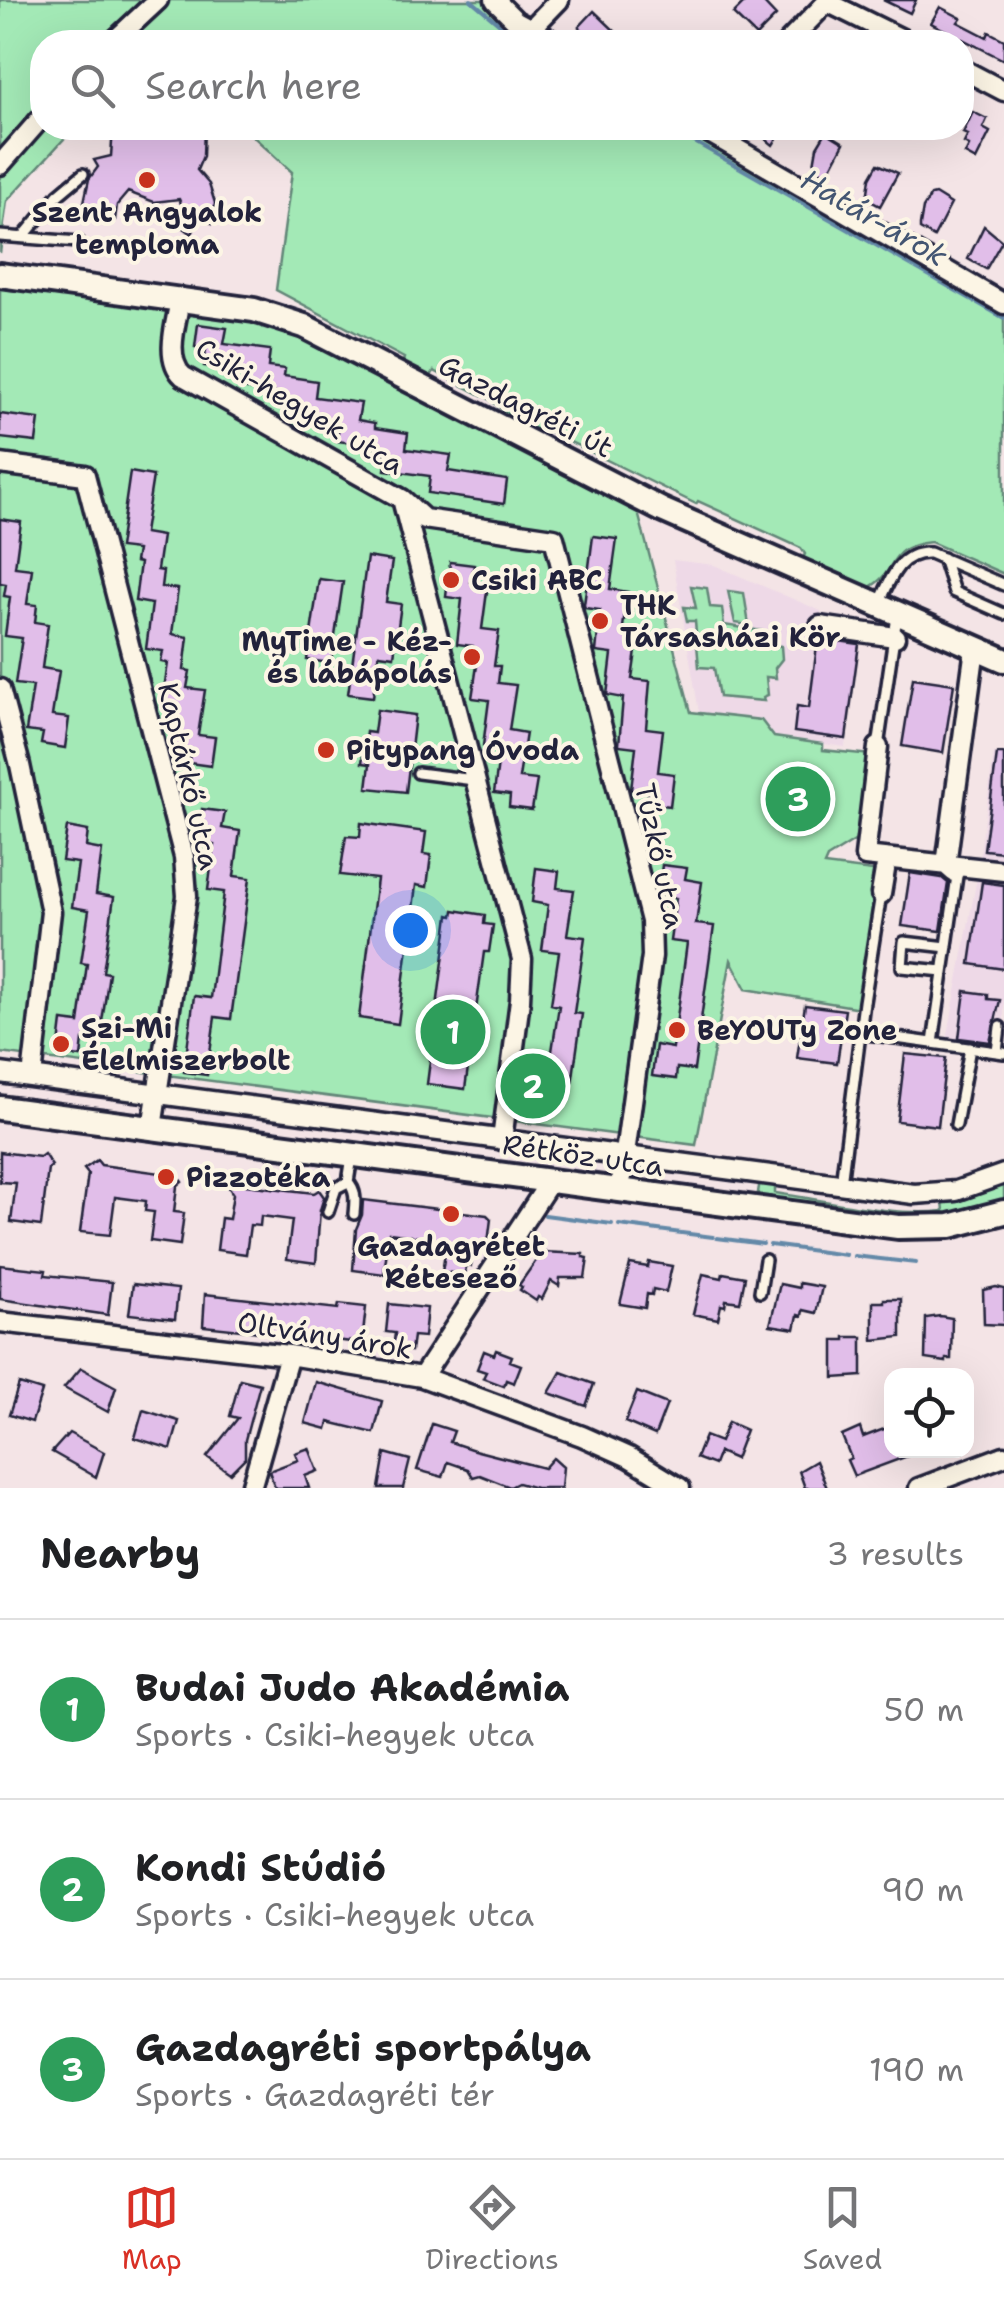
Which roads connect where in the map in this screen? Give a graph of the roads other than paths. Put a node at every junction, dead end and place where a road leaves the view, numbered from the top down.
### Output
1 (158, 0) edge
2 (495, 0) edge
3 (560, 0) edge
4 (828, 1) edge
5 (532, 29) joint
6 (126, 30) edge
7 (800, 30) edge
8 (885, 30) edge
9 (974, 76) edge
10 (1004, 91) edge
11 (30, 130) edge
12 (724, 140) edge
13 (0, 165) edge
14 (83, 174) dead end
15 (0, 236) edge
16 (23, 236) junction
17 (78, 242) dead end
18 (0, 275) edge
19 (180, 300) junction
20 (1004, 304) edge
21 (0, 464) edge
22 (402, 499) junction
23 (554, 538) joint
24 (943, 558) junction
25 (1004, 585) edge
26 (1004, 614) edge
27 (890, 619) junction
28 (820, 626) dead end
29 (975, 648) junction
30 (1004, 660) edge
31 (0, 689) edge
32 (878, 746) joint
33 (418, 773) dead end
34 (474, 780) junction
35 (885, 870) dead end
36 (952, 870) junction
37 (1004, 871) edge
38 (881, 894) joint
39 (947, 947) junction
40 (943, 972) junction
41 (1000, 1027) dead end
42 (860, 1033) junction
43 (933, 1043) junction
44 (970, 1048) junction
45 (1001, 1052) edge
46 (0, 1073) edge
47 (32, 1077) junction
48 (159, 1094) junction
49 (0, 1108) edge
50 (956, 1125) dead end
51 (152, 1128) junction
52 (502, 1140) junction
53 (352, 1154) junction
54 (625, 1156) junction
55 (998, 1177) edge
56 (552, 1180) junction
57 (348, 1182) junction
58 (841, 1184) junction
59 (620, 1190) junction
60 (328, 1212) dead end
61 (1004, 1212) edge
62 (354, 1214) dead end
63 (764, 1260) dead end
64 (760, 1292) dead end
65 (0, 1322) edge
66 (289, 1355) junction
67 (422, 1378) junction
68 (1004, 1456) edge
69 (251, 1488) edge
70 (680, 1488) edge
71 (920, 1488) edge

1 - 6 street
2 - 5 street
3 - 5 street
4 - 7 street
4 - 8 street
9 - 10 street
11 - 13 street
12 - 20 street
14 - 16 lane
15 - 16 lane
16 - 17 lane
18 - 19 street, Gazdagréti út
19 - 22 street, Csiki-hegyek utca
19 - 27 street, Gazdagréti út
21 - 48 street, Kaptárkő utca
22 - 23 street, Csiki-hegyek utca
22 - 34 street, Csiki-hegyek utca
23 - 54 street, Tűzkő utca
24 - 25 lane
24 - 26 lane
24 - 27 lane
27 - 28 street
27 - 29 street, Gazdagréti út
27 - 32 lane
29 - 30 street, Gazdagréti út
29 - 36 street
31 - 47 street
32 - 36 street
33 - 34 lane
34 - 52 street, Csiki-hegyek utca
35 - 38 street
36 - 37 street
36 - 39 lane
38 - 42 lane
39 - 40 lane
39 - 40 lane
40 - 43 lane
41 - 45 lane
42 - 43 lane
42 - 58 lane
43 - 44 lane
44 - 45 lane
44 - 50 lane
46 - 47 street, Rétköz utca
47 - 48 street, Rétköz utca
48 - 51 street
48 - 52 street, Rétköz utca
49 - 51 street, Rétköz utca
51 - 53 street, Rétköz utca
52 - 54 street, Rétköz utca
53 - 56 street, Rétköz utca
53 - 57 lane
54 - 58 street, Rétköz utca
54 - 59 street, Tűzkő utca
55 - 58 street, Rétköz utca
56 - 59 street, Rétköz utca
56 - 67 street
57 - 60 lane
57 - 62 lane
59 - 61 street, Rétköz utca
63 - 64 lane
65 - 66 street, Oltvány árok
66 - 67 street, Oltvány árok
66 - 69 street
67 - 70 street, Oltvány árok
68 - 71 street

